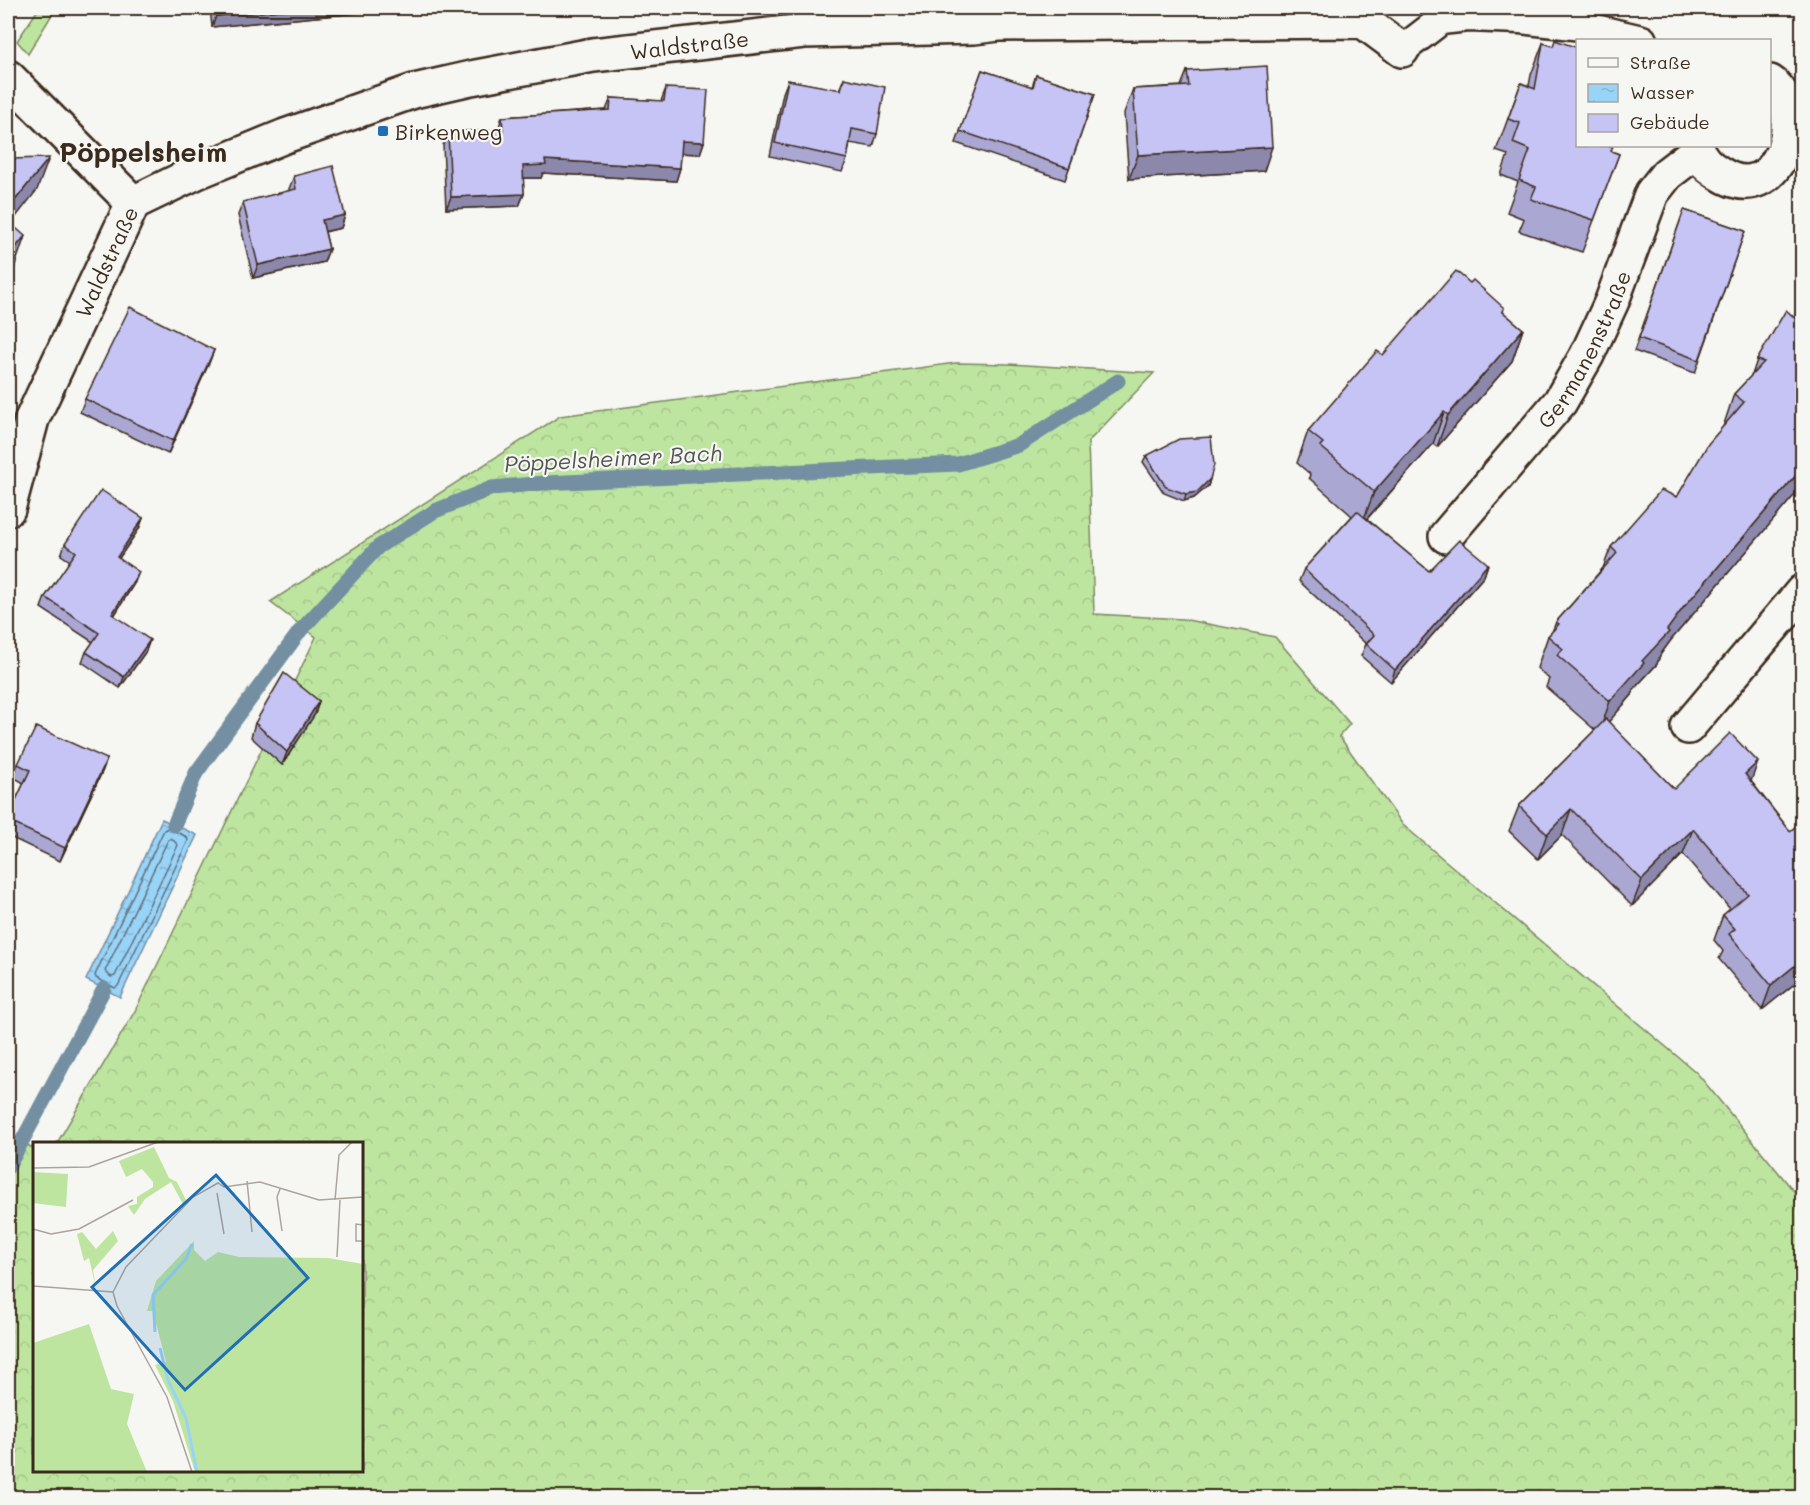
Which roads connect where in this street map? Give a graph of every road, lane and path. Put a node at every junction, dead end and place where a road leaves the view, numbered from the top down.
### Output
1 (1638, 39) edge
2 (1402, 50) joint
3 (8, 77) edge
4 (1771, 83) edge
5 (1696, 148) edge
6 (1798, 155) edge
7 (133, 203) junction
8 (8, 508) edge
9 (1446, 536) dead end
10 (1803, 592) edge
11 (1688, 727) dead end

1 - 2 lane, Waldstraße
2 - 7 street, Waldstraße
3 - 7 street
4 - 6 street, Germanenstraße
5 - 6 street, Germanenstraße
5 - 9 street, Germanenstraße
7 - 8 street, Waldstraße
10 - 11 street

